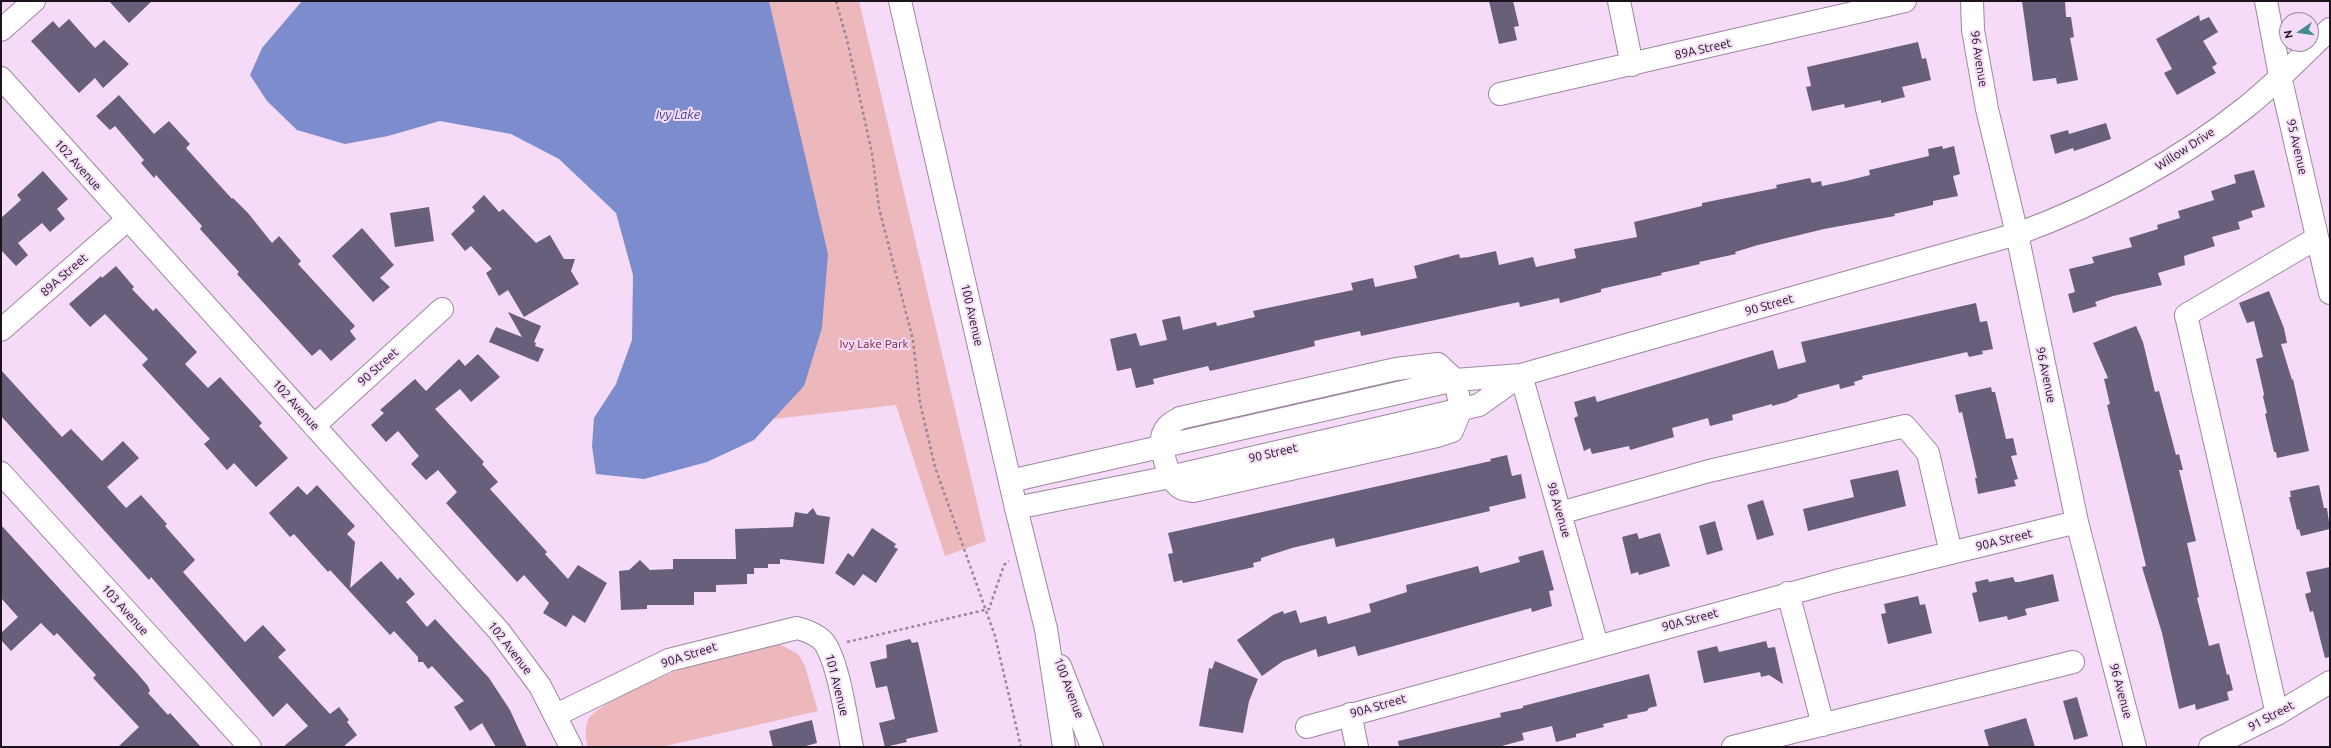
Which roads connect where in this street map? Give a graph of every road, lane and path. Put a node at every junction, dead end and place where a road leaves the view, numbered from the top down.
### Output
1 (34, 1) edge
2 (836, 1) edge
3 (900, 1) edge
4 (1619, 1) edge
5 (1905, 1) edge
6 (1972, 1) edge
7 (2266, 1) edge
8 (2330, 29) edge
9 (1, 30) edge
10 (1632, 65) junction
11 (2280, 76) junction
12 (1, 78) edge
13 (1500, 94) dead end
14 (127, 220) junction
15 (2017, 234) junction
16 (2317, 238) junction
17 (2330, 293) edge
18 (442, 309) dead end
19 (1, 330) edge
20 (1521, 375) junction
21 (1455, 380) junction
22 (1461, 409) junction
23 (314, 426) junction
24 (1162, 448) junction
25 (1, 473) edge
26 (1170, 477) junction
27 (1010, 481) junction
28 (1016, 508) junction
29 (1560, 513) junction
30 (2077, 522) junction
31 (1951, 553) junction
32 (1028, 555) junction
33 (1788, 593) junction
34 (985, 610) junction
35 (1046, 629) junction
36 (808, 631) joint
37 (1597, 645) junction
38 (827, 646) junction
39 (2074, 662) dead end
40 (2330, 682) edge
41 (1350, 714) junction
42 (2277, 714) junction
43 (556, 715) junction
44 (1823, 724) junction
45 (1307, 727) dead end
46 (250, 747) edge
47 (571, 747) edge
48 (852, 747) edge
49 (1021, 747) edge
50 (1064, 747) edge
51 (1092, 747) edge
52 (1357, 747) edge
53 (1733, 747) edge
54 (2135, 747) edge
55 (2210, 747) edge

1 - 9 street
2 - 34 path
3 - 27 street, 100 Avenue
4 - 10 street
5 - 10 street, 89A Street
6 - 15 street, 96 Avenue
7 - 11 street, 95 Avenue
8 - 11 street, Willow Drive
10 - 13 street, 89A Street
11 - 15 street, Willow Drive
11 - 16 street, 95 Avenue
12 - 14 street, 102 Avenue
14 - 19 street, 89A Street
14 - 23 street, 102 Avenue
15 - 20 street, 90 Street
15 - 30 street, 96 Avenue
16 - 17 street, 95 Avenue
16 - 42 street
18 - 23 street, 90 Street
20 - 21 street, 90 Street
20 - 22 street, 90 Street
20 - 29 street, 98 Avenue
21 - 22 street
21 - 24 street
22 - 26 street
23 - 43 street, 102 Avenue
24 - 26 street
24 - 27 street
25 - 46 street, 103 Avenue
26 - 28 street
27 - 28 street, 100 Avenue
28 - 32 street, 100 Avenue
29 - 31 street
29 - 37 street, 98 Avenue
30 - 31 street, 90A Street
30 - 54 street, 96 Avenue
31 - 33 street, 90A Street
32 - 34 path
32 - 35 street, 100 Avenue
33 - 37 street, 90A Street
33 - 44 street
34 - 38 path
34 - 49 path
35 - 50 street, 100 Avenue
35 - 51 street, 100 Avenue
36 - 38 street, 101 Avenue
36 - 43 street, 90A Street
37 - 41 street, 90A Street
38 - 48 street, 101 Avenue
39 - 44 street
40 - 42 street, 91 Street
41 - 45 street, 90A Street
41 - 52 street
42 - 55 street, 91 Street
43 - 47 street, 102 Avenue
44 - 53 street

